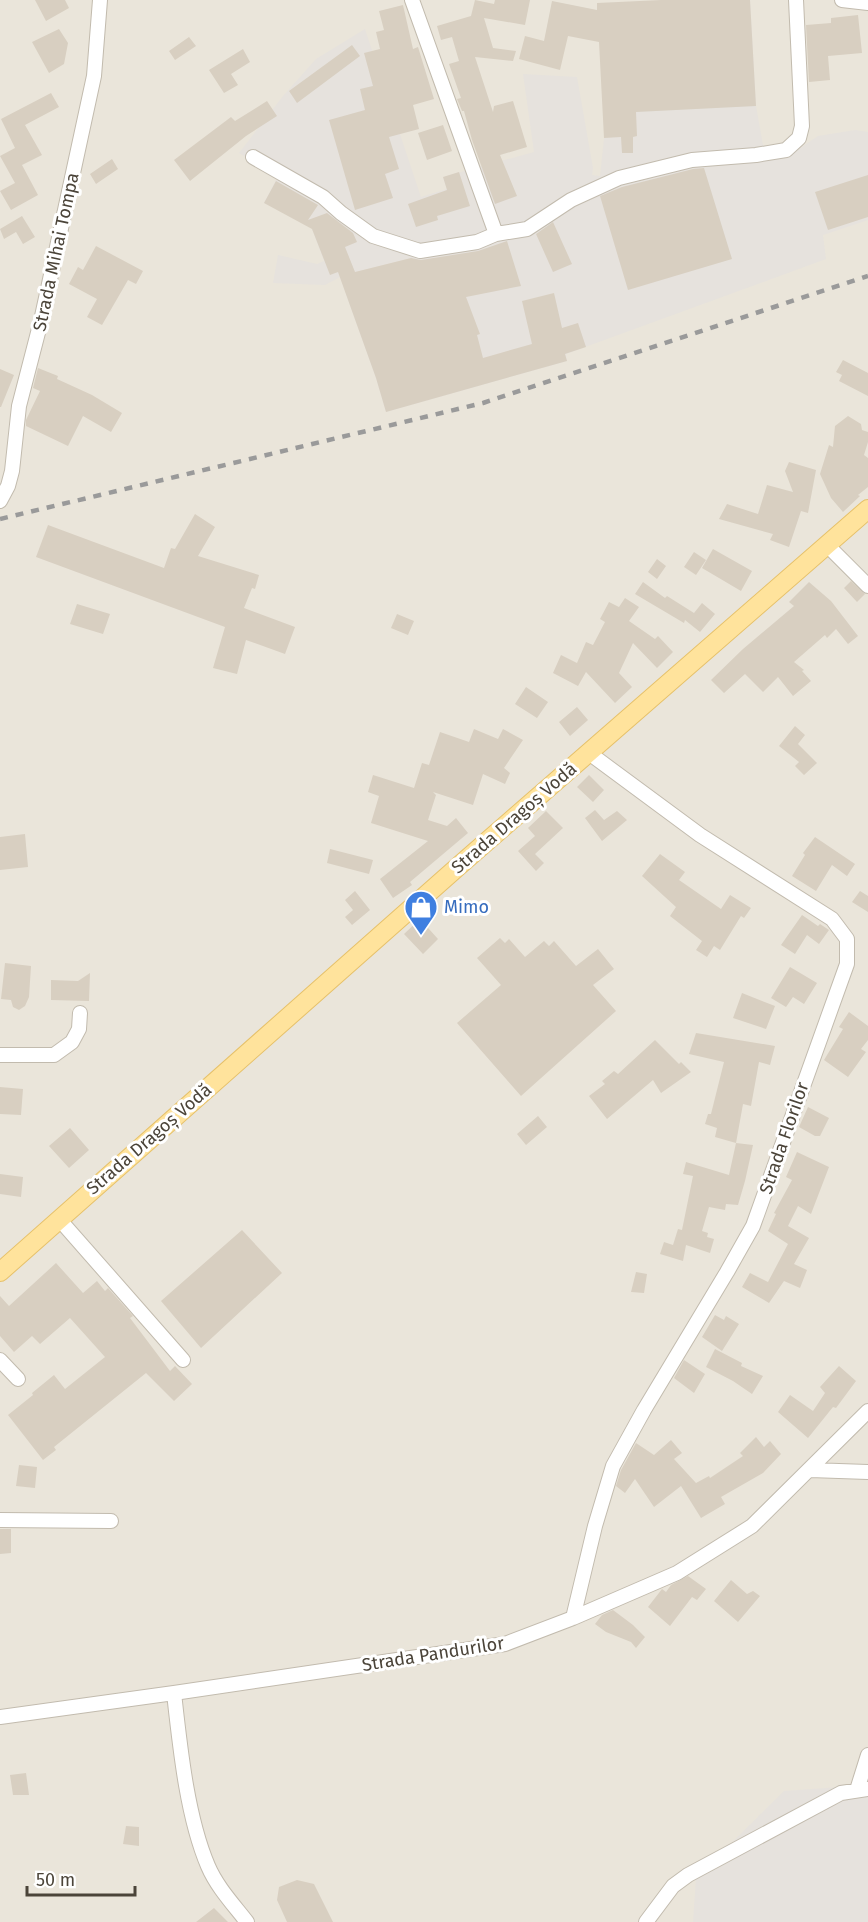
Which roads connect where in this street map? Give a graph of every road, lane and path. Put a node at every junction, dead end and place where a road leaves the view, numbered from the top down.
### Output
1 (100, 0) edge
2 (412, 0) edge
3 (796, 0) edge
4 (842, 0) edge
5 (868, 3) edge
6 (253, 157) dead end
7 (496, 234) junction
8 (0, 501) edge
9 (868, 509) edge
10 (827, 545) junction
11 (868, 586) edge
12 (589, 753) junction
13 (80, 1013) dead end
14 (0, 1056) edge
15 (59, 1219) junction
16 (0, 1272) edge
17 (0, 1360) edge
18 (183, 1360) dead end
19 (18, 1379) dead end
20 (868, 1411) edge
21 (810, 1470) junction
22 (868, 1472) edge
23 (0, 1520) edge
24 (111, 1521) dead end
25 (573, 1618) junction
26 (174, 1693) junction
27 (0, 1717) edge
28 (868, 1755) edge
29 (862, 1789) edge
30 (248, 1922) edge
31 (646, 1922) edge

1 - 8 street, Strada Mihai Tompa
2 - 7 street
3 - 7 street
4 - 5 street
6 - 7 street
9 - 10 main road, Strada Dragoș Vodă
10 - 11 street
10 - 12 main road, Strada Dragoș Vodă
12 - 15 main road, Strada Dragoș Vodă
12 - 25 street, Strada Florilor
13 - 14 street
15 - 16 main road, Strada Dragoș Vodă
15 - 18 street
17 - 19 street
20 - 21 street, Strada Pandurilor
21 - 22 street
21 - 25 street, Strada Pandurilor
23 - 24 street
25 - 26 street, Strada Pandurilor
26 - 27 street, Strada Pandurilor
26 - 30 street
28 - 29 street
29 - 31 street

